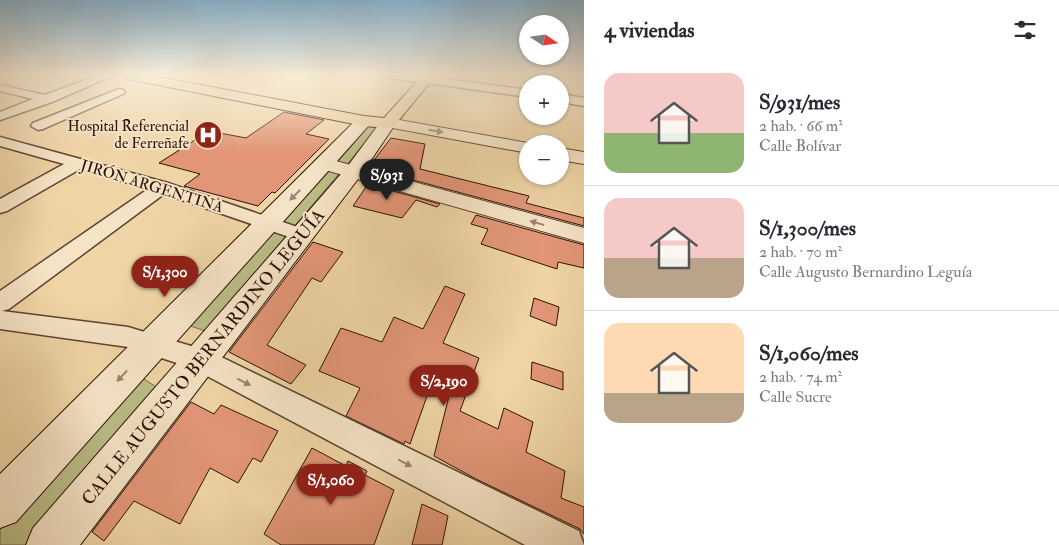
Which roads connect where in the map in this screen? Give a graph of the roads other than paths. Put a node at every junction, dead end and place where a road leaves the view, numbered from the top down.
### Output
1 (43, 100) edge
2 (53, 100) edge
3 (99, 100) edge
4 (277, 100) edge
5 (287, 100) edge
6 (397, 100) edge
7 (82, 108) junction
8 (0, 116) edge
9 (374, 117) junction
10 (38, 126) dead end
11 (0, 141) edge
12 (519, 146) edge
13 (569, 156) edge
14 (584, 158) edge
15 (78, 163) junction
16 (340, 167) junction
17 (162, 187) junction
18 (0, 206) edge
19 (267, 223) junction
20 (302, 235) junction
21 (584, 236) edge
22 (0, 303) edge
23 (0, 320) edge
24 (152, 344) junction
25 (200, 360) junction
26 (0, 506) edge
27 (50, 545) edge
28 (565, 545) edge

1 - 8 street
2 - 7 street
3 - 7 street
4 - 9 main road
5 - 9 main road
6 - 9 main road, CALLE AUGUSTO BERNARDINO LEGUÍA
7 - 10 street
9 -> 12 main road
9 - 16 main road, CALLE AUGUSTO BERNARDINO LEGUÍA
11 - 15 street, JIRÓN ARGENTINA
13 - 14 main road
15 - 17 street, JIRÓN ARGENTINA
15 - 18 street
16 -> 19 main road, CALLE AUGUSTO BERNARDINO LEGUÍA
16 - 20 main road, CALLE AUGUSTO BERNARDINO LEGUÍA
21 -> 16 main road
17 - 19 street, JIRÓN ARGENTINA
17 - 22 street
19 - 20 street, JIRÓN ARGENTINA
19 - 24 main road, CALLE AUGUSTO BERNARDINO LEGUÍA
20 - 25 main road, CALLE AUGUSTO BERNARDINO LEGUÍA
23 - 24 street
24 - 25 street
24 -> 26 main road, CALLE AUGUSTO BERNARDINO LEGUÍA
25 - 27 main road, CALLE AUGUSTO BERNARDINO LEGUÍA
25 -> 28 street

